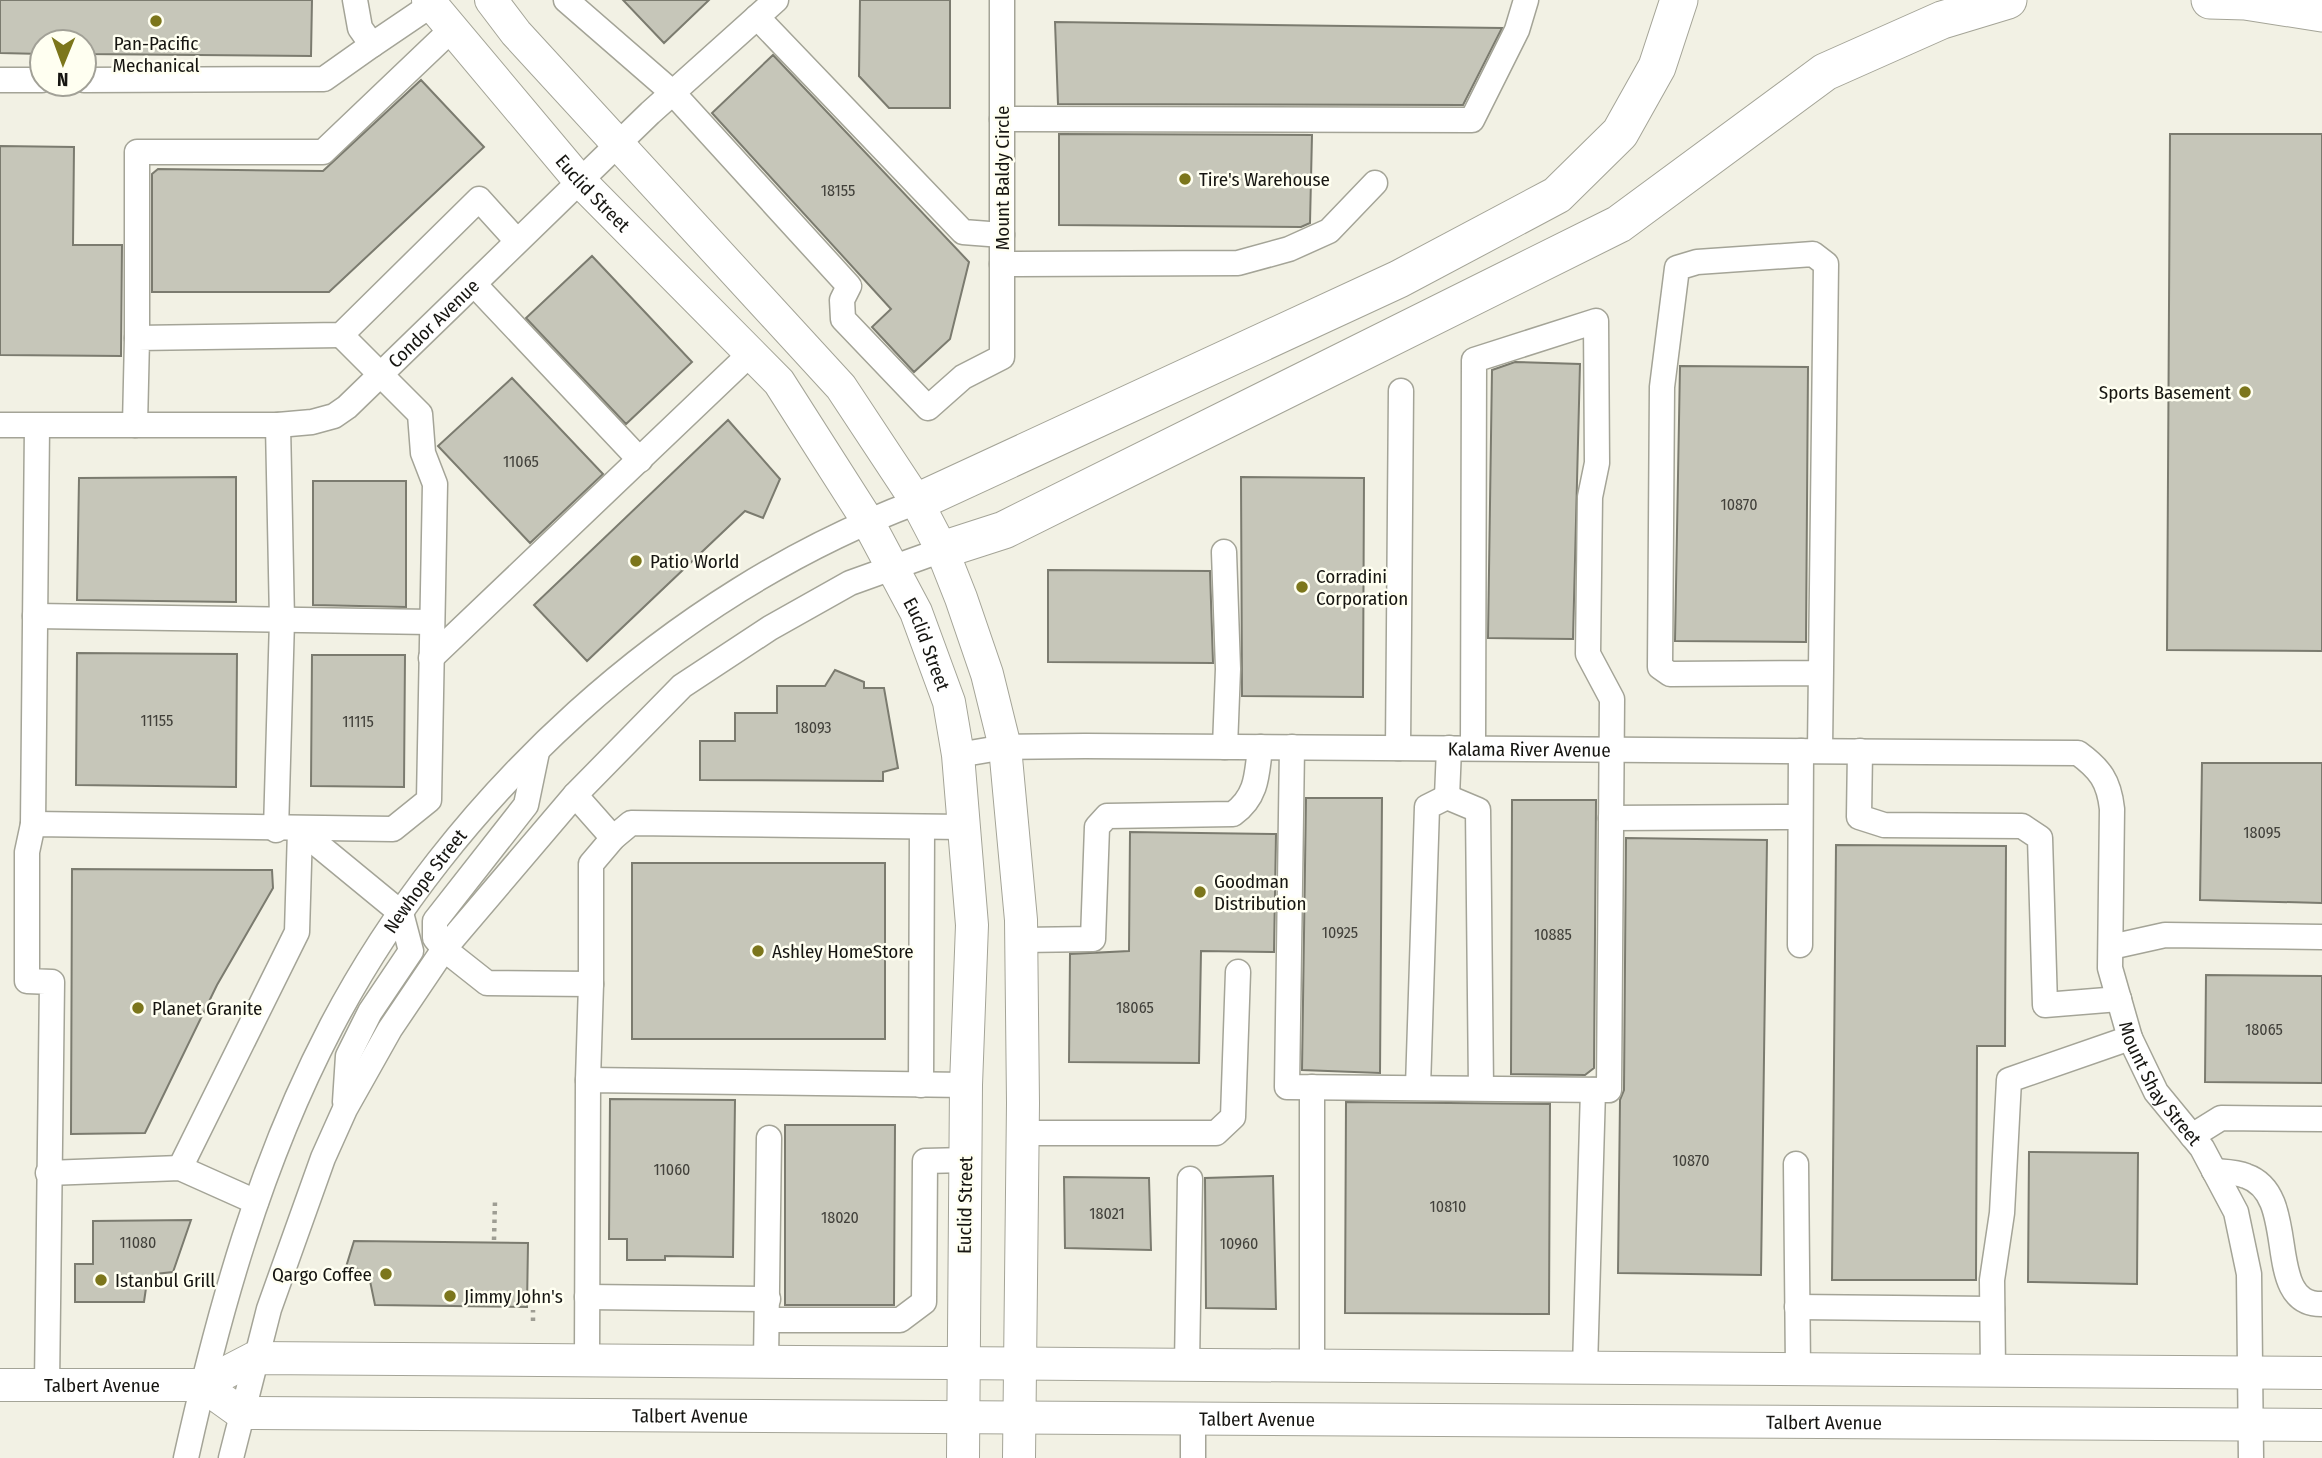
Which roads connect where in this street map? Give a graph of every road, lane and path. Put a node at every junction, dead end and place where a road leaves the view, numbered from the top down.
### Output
1 (355, 0) edge
2 (491, 0) edge
3 (566, 0) edge
4 (776, 0) edge
5 (1002, 0) edge
6 (1526, 0) edge
7 (1679, 0) edge
8 (2008, 0) edge
9 (2210, 0) edge
10 (430, 2) edge
11 (2322, 13) edge
12 (757, 17) junction
13 (452, 30) junction
14 (372, 45) junction
15 (0, 80) edge
16 (28, 80) edge
17 (98, 80) edge
18 (673, 93) junction
19 (1002, 119) junction
20 (618, 143) junction
21 (579, 180) junction
22 (1374, 183) dead end
23 (1002, 235) junction
24 (517, 241) junction
25 (1002, 264) junction
26 (474, 284) junction
27 (341, 335) junction
28 (136, 338) junction
29 (751, 354) junction
30 (382, 374) junction
31 (1401, 391) dead end
32 (0, 425) edge
33 (135, 425) junction
34 (278, 425) junction
35 (37, 426) junction
36 (640, 460) junction
37 (917, 502) junction
38 (867, 520) junction
39 (943, 550) junction
40 (1224, 552) dead end
41 (895, 568) junction
42 (35, 617) junction
43 (282, 620) junction
44 (431, 622) junction
45 (431, 658) junction
46 (1821, 673) junction
47 (1005, 747) junction
48 (1225, 747) junction
49 (1260, 747) junction
50 (1292, 747) junction
51 (1398, 748) junction
52 (1461, 748) junction
53 (1611, 749) junction
54 (1810, 750) junction
55 (1860, 751) junction
56 (537, 752) junction
57 (958, 755) junction
58 (2097, 766) joint
59 (575, 795) junction
60 (1447, 797) junction
61 (1800, 817) junction
62 (1611, 818) junction
63 (33, 824) junction
64 (963, 827) junction
65 (922, 828) junction
66 (288, 830) junction
67 (613, 838) junction
68 (401, 913) junction
69 (2322, 937) edge
70 (1021, 940) junction
71 (1800, 945) dead end
72 (2111, 947) junction
73 (444, 949) junction
74 (1238, 972) dead end
75 (591, 984) junction
76 (2119, 999) junction
77 (2130, 1038) junction
78 (588, 1080) junction
79 (921, 1085) junction
80 (966, 1085) junction
81 (1312, 1087) junction
82 (1419, 1087) junction
83 (1480, 1088) junction
84 (1593, 1090) junction
85 (345, 1109) junction
86 (2322, 1119) edge
87 (1023, 1133) junction
88 (2192, 1136) junction
89 (769, 1138) dead end
90 (966, 1160) junction
91 (1796, 1164) dead end
92 (180, 1168) junction
93 (2214, 1171) junction
94 (48, 1173) junction
95 (1190, 1179) dead end
96 (495, 1201) dead end
97 (256, 1202) junction
98 (494, 1240) dead end
99 (587, 1297) junction
100 (2322, 1304) edge
101 (1797, 1307) junction
102 (768, 1309) junction
103 (1992, 1309) junction
104 (533, 1310) dead end
105 (877, 1320) junction
106 (533, 1321) dead end
107 (254, 1358) junction
108 (587, 1360) junction
109 (766, 1362) junction
110 (963, 1363) junction
111 (1021, 1363) junction
112 (878, 1364) junction
113 (1187, 1365) junction
114 (1312, 1366) junction
115 (1585, 1368) junction
116 (1798, 1369) junction
117 (1993, 1370) junction
118 (2322, 1373) edge
119 (2251, 1383) junction
120 (0, 1385) edge
121 (47, 1385) junction
122 (202, 1385) junction
123 (241, 1413) junction
124 (963, 1417) junction
125 (1020, 1418) junction
126 (1193, 1419) junction
127 (2251, 1425) junction
128 (2322, 1425) edge
129 (186, 1458) edge
130 (231, 1458) edge
131 (962, 1458) edge
132 (1019, 1458) edge
133 (1193, 1458) edge
134 (2251, 1458) edge

1 - 14 street
2 - 20 main road
3 - 18 street
4 - 12 street, Condor Avenue
5 - 19 street, Mount Baldy Circle
6 - 19 street
7 - 37 highway
8 - 39 highway
9 - 11 highway
10 - 13 main road, Euclid Street
10 - 14 street
12 - 18 street, Condor Avenue
12 - 23 street
13 - 21 main road, Euclid Street
13 - 28 street
14 - 17 street
15 - 16 street
18 - 20 street, Condor Avenue
18 - 25 street, Mount Baldy Circle
19 - 23 street, Mount Baldy Circle
20 - 21 street, Condor Avenue
20 - 37 main road
21 - 24 street, Condor Avenue
21 - 29 main road, Euclid Street
22 - 25 street
23 - 25 street, Mount Baldy Circle
24 - 26 street, Condor Avenue
24 - 27 street
26 - 30 street, Condor Avenue
26 - 36 street
27 - 28 street
27 - 30 street
28 - 33 street
29 - 36 street
29 - 38 main road, Euclid Street
30 - 34 street, Condor Avenue
30 - 44 street
31 - 51 street
32 - 35 street, Condor Avenue
33 - 34 street, Condor Avenue
33 - 35 street, Condor Avenue
34 - 43 street
35 - 42 street
36 - 45 street
37 - 38 street, Newhope Street
37 - 39 main road
38 - 41 main road, Euclid Street
38 - 56 street, Newhope Street
39 - 41 street
39 - 47 main road
40 - 48 street
41 - 57 main road, Euclid Street
41 - 59 street
42 - 43 street
42 - 63 street
43 - 44 street
43 - 66 street
44 - 45 street
45 - 66 street
46 - 46 street
46 - 54 street
47 - 48 street, Kalama River Avenue
47 - 57 street, Kalama River Avenue
47 - 70 main road
48 - 49 street, Kalama River Avenue
49 - 50 street, Kalama River Avenue
49 - 70 street
50 - 51 street, Kalama River Avenue
50 - 81 street
51 - 52 street, Kalama River Avenue
52 - 53 street, Kalama River Avenue
52 - 53 street
52 - 60 street
53 - 54 street, Kalama River Avenue
53 - 62 street
54 - 55 street, Kalama River Avenue
54 - 61 street
55 - 58 street, Kalama River Avenue
55 - 76 street
56 - 68 street, Newhope Street
56 - 73 street
57 - 64 main road, Euclid Street
58 - 72 street, Mount Shay Street
59 - 67 street
59 - 73 street
60 - 82 street
60 - 83 street
61 - 62 street
61 - 71 street
62 - 84 street
63 - 66 street
63 - 94 street
64 - 65 street
64 - 80 main road, Euclid Street
65 - 67 street
65 - 79 street
66 - 68 street
66 - 92 street
67 - 75 street
68 - 85 street
68 - 97 street, Newhope Street
69 - 72 street
70 - 87 main road
72 - 76 street, Mount Shay Street
73 - 75 street
73 - 85 street
74 - 87 street
75 - 78 street
76 - 77 street, Mount Shay Street
77 - 88 street, Mount Shay Street
77 - 103 street
78 - 79 street
78 - 99 street
79 - 80 street
80 - 90 main road, Euclid Street
81 - 82 street
81 - 114 street
82 - 83 street
83 - 84 street
84 - 115 street
85 - 107 street
86 - 88 street
87 - 111 main road
88 - 93 street, Mount Shay Street
89 - 102 street
90 - 105 street
90 - 110 main road, Euclid Street
91 - 101 street
92 - 94 street
92 - 97 street
93 - 100 street
93 - 119 street, Mount Shay Street
94 - 121 street
95 - 113 street
96 - 98 path
97 - 122 street, Newhope Street
99 - 102 street
99 - 108 street
101 - 103 street
101 - 116 street
102 - 105 street
102 - 109 street
103 - 117 street
104 - 106 path
105 - 112 street
107 - 108 main road, Talbert Avenue
107 - 122 main road, Talbert Avenue
107 - 123 street
108 - 109 main road, Talbert Avenue
109 - 112 main road, Talbert Avenue
110 - 111 main road, Talbert Avenue
110 - 112 main road, Talbert Avenue
110 - 124 main road, Euclid Street
111 - 113 main road, Talbert Avenue
111 - 125 main road
113 - 114 main road, Talbert Avenue
114 - 115 main road, Talbert Avenue
115 - 116 main road, Talbert Avenue
116 - 117 main road, Talbert Avenue
117 - 119 main road, Talbert Avenue
118 - 119 main road, Talbert Avenue
119 - 127 street, Mount Shay Street
120 - 121 main road, Talbert Avenue
121 - 122 main road, Talbert Avenue
122 - 123 main road
122 - 129 street, Newhope Street
123 - 124 main road, Talbert Avenue
123 - 130 street
124 - 125 main road, Talbert Avenue
124 - 131 main road, Euclid Street
125 - 126 main road, Talbert Avenue
125 - 132 main road
126 - 127 main road, Talbert Avenue
126 - 133 street
127 - 128 main road, Talbert Avenue
127 - 134 street, Mount Shay Street

